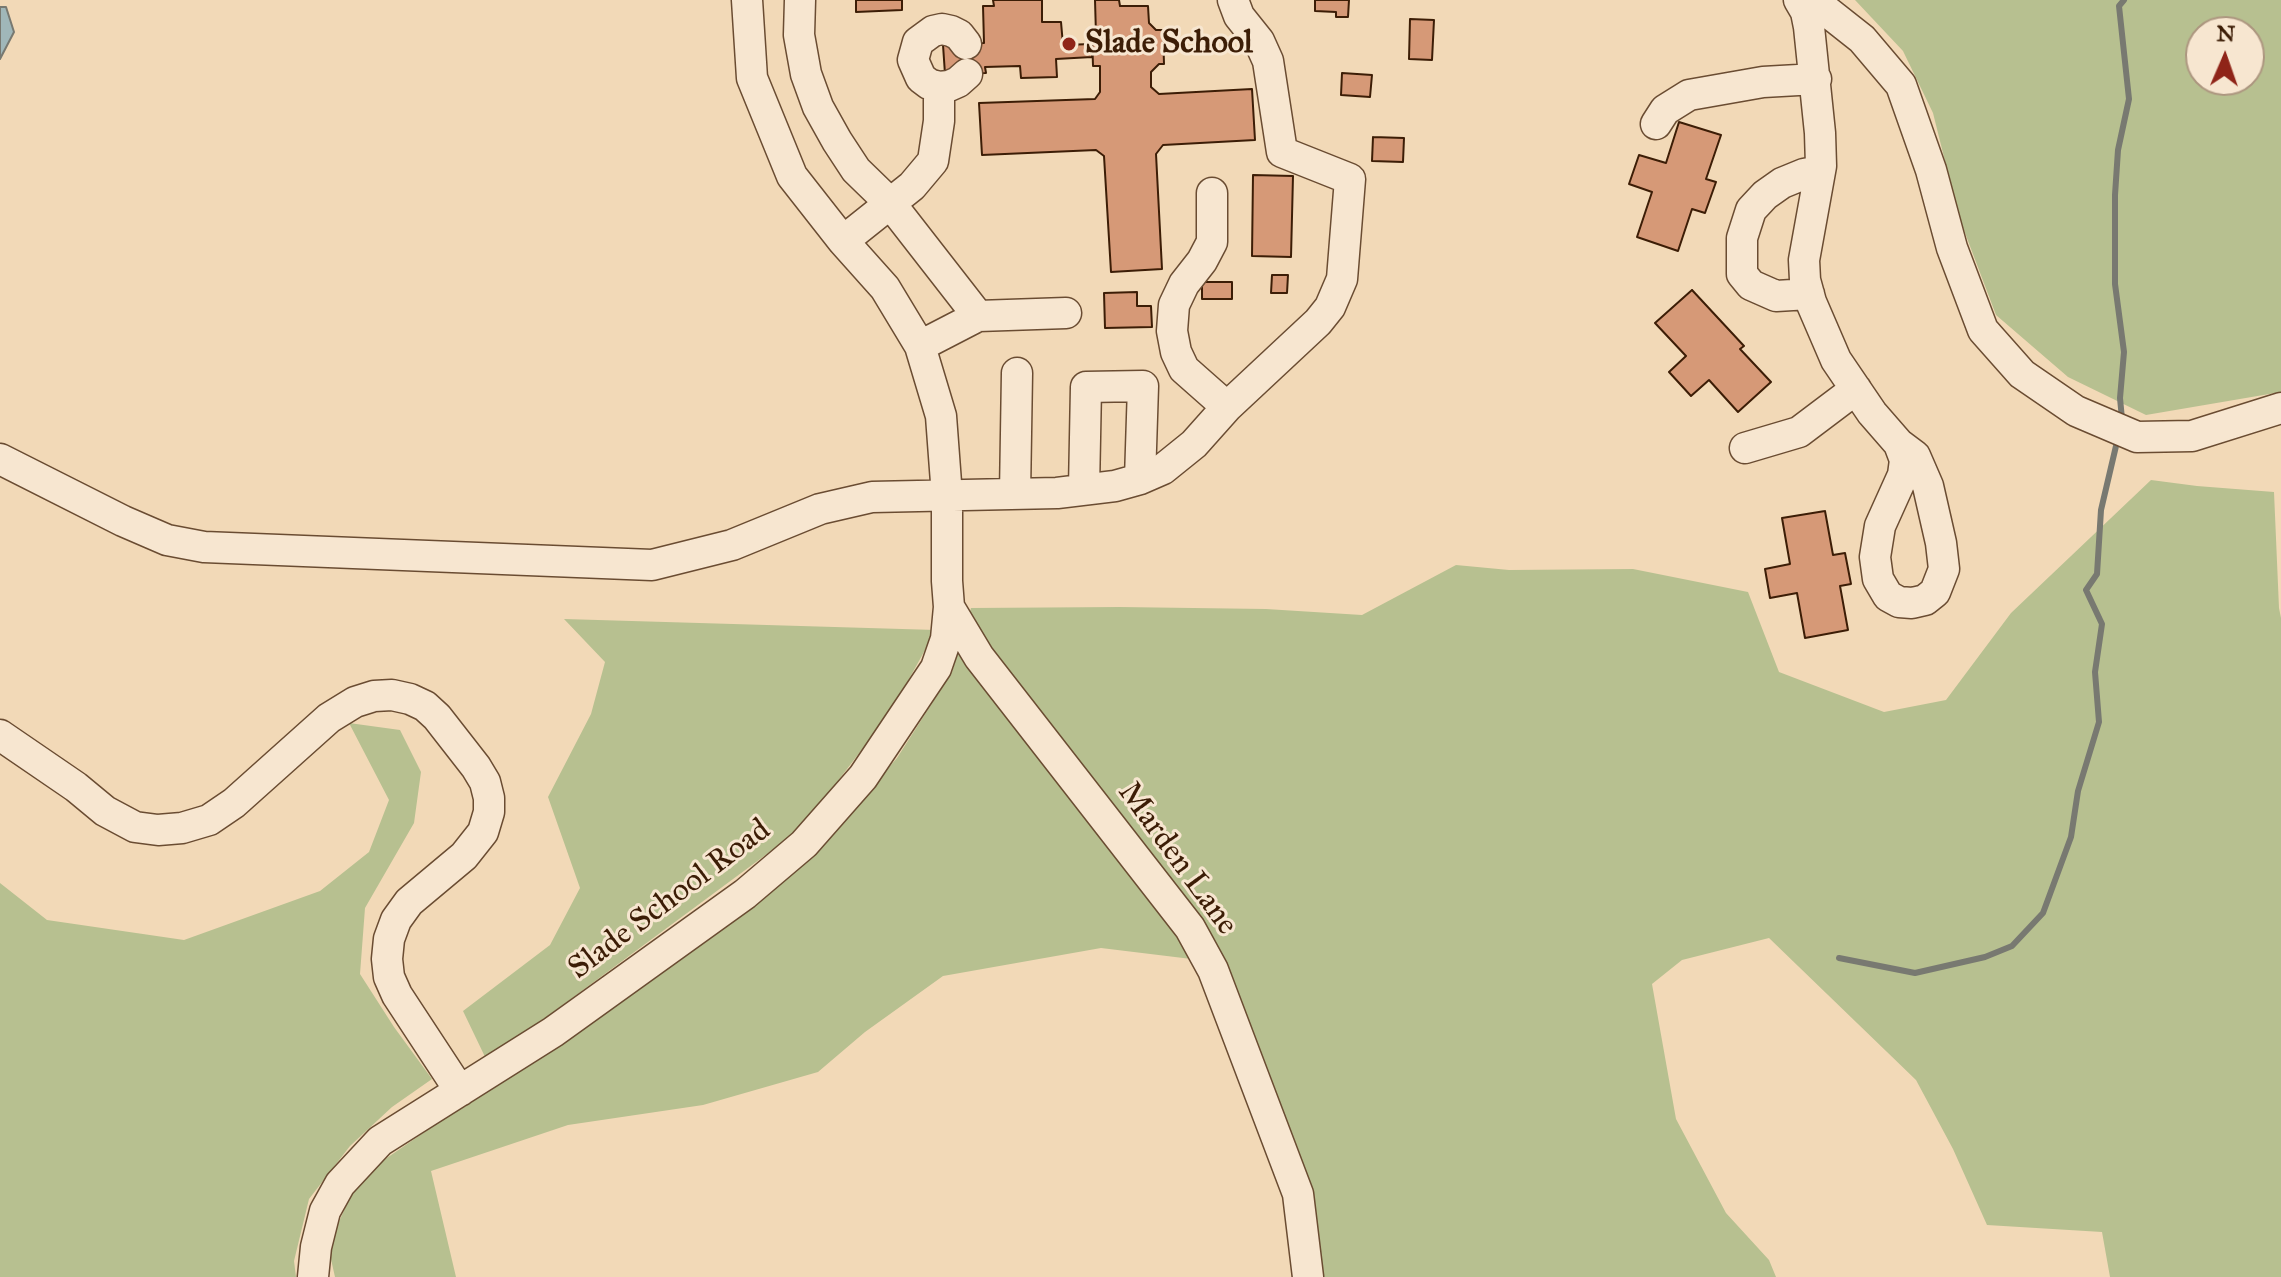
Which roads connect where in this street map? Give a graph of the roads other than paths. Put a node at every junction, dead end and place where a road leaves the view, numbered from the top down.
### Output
1 (747, 0) edge
2 (800, 0) edge
3 (1233, 0) edge
4 (1799, 0) edge
5 (1807, 0) edge
6 (1816, 79) junction
7 (939, 87) junction
8 (1656, 124) dead end
9 (1820, 171) junction
10 (1212, 193) dead end
11 (890, 203) junction
12 (843, 241) junction
13 (1809, 294) junction
14 (1066, 313) dead end
15 (978, 316) junction
16 (920, 346) junction
17 (1017, 373) dead end
18 (1856, 389) junction
19 (1227, 407) junction
20 (2281, 408) edge
21 (1899, 444) dead end
22 (1745, 448) dead end
23 (0, 459) edge
24 (1140, 479) junction
25 (1084, 489) junction
26 (1015, 494) junction
27 (947, 496) junction
28 (949, 607) junction
29 (0, 735) edge
30 (460, 1091) junction
31 (313, 1277) edge
32 (1308, 1277) edge

1 - 12 street, Slade School Road
2 - 11 street
3 - 19 street
4 - 6 street
5 - 20 street
6 - 8 street
6 - 9 street
7 - 7 street
7 - 11 street
9 - 13 street
9 - 13 street
10 - 19 street
11 - 12 street
11 - 15 street
12 - 16 street, Slade School Road
13 - 18 street
14 - 15 street
15 - 16 street
16 - 27 street, Slade School Road
17 - 26 street
18 - 21 street
18 - 22 street
19 - 24 street
23 - 27 street
24 - 25 street
24 - 25 street
25 - 26 street
26 - 27 street
27 - 28 street, Slade School Road
28 - 30 street, Slade School Road
28 - 32 street, Marden Lane
29 - 30 street
30 - 31 street, Slade School Road

